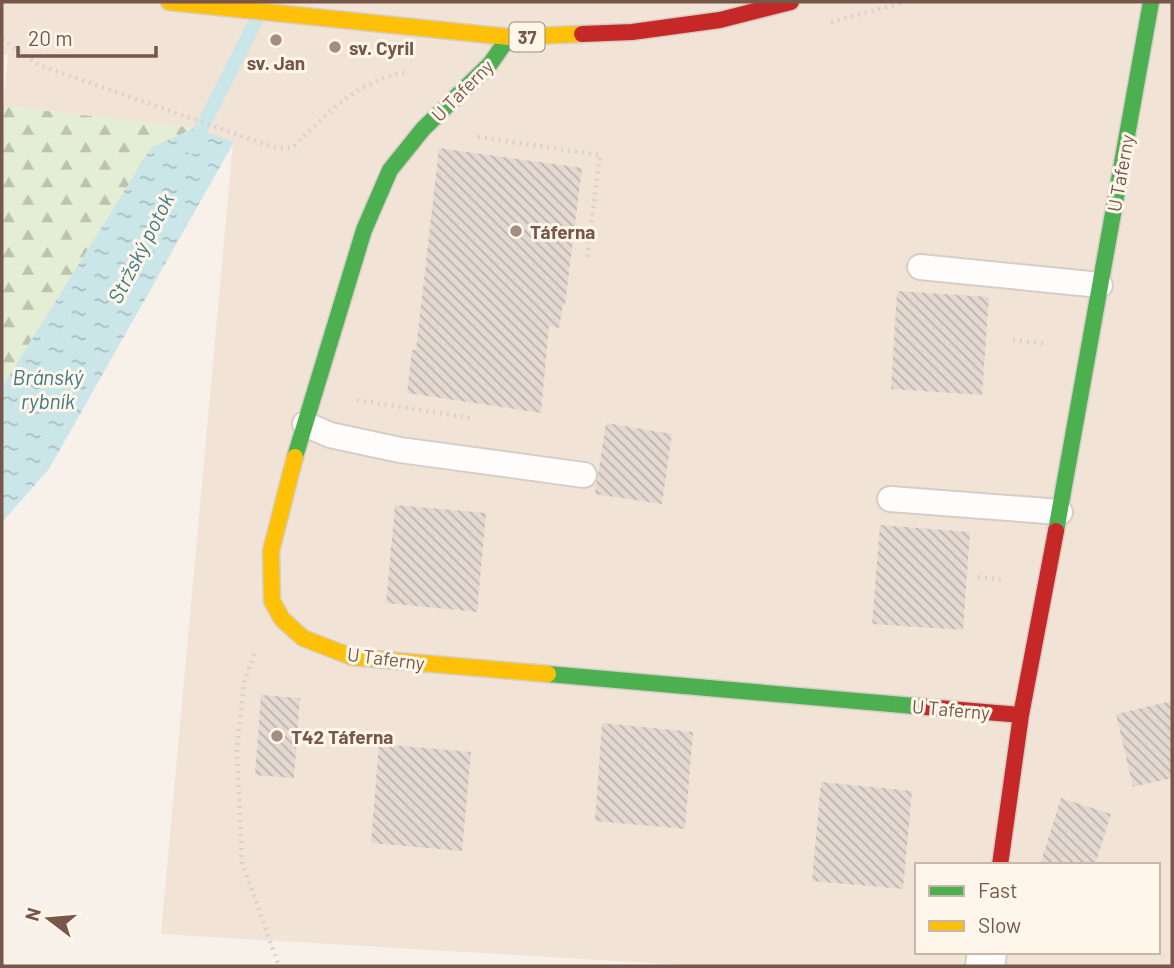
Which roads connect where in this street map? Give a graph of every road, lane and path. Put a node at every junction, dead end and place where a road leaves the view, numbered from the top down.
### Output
1 (169, 2) edge
2 (791, 2) edge
3 (1150, 2) edge
4 (509, 37) junction
5 (2, 39) edge
6 (411, 72) dead end
7 (423, 129) junction
8 (587, 257) dead end
9 (920, 267) dead end
10 (1100, 285) junction
11 (1013, 340) dead end
12 (1051, 345) dead end
13 (470, 418) dead end
14 (305, 424) junction
15 (330, 435) junction
16 (584, 475) dead end
17 (890, 499) dead end
18 (1060, 512) junction
19 (272, 601) junction
20 (1021, 715) junction
21 (1000, 863) edge
22 (279, 966) edge

1 - 4 street, 37
2 - 4 street, 37
3 - 10 street, U Taferny
4 - 7 street, U Taferny
5 - 6 path
7 - 8 path
7 - 14 street, U Taferny
9 - 10 lane
10 - 18 street, U Taferny
11 - 12 path
13 - 15 path
14 - 15 lane
14 - 19 street, U Taferny
15 - 16 lane
17 - 18 lane
18 - 20 street, U Taferny
19 - 20 street, U Taferny
19 - 22 path
20 - 21 street, U Taferny

